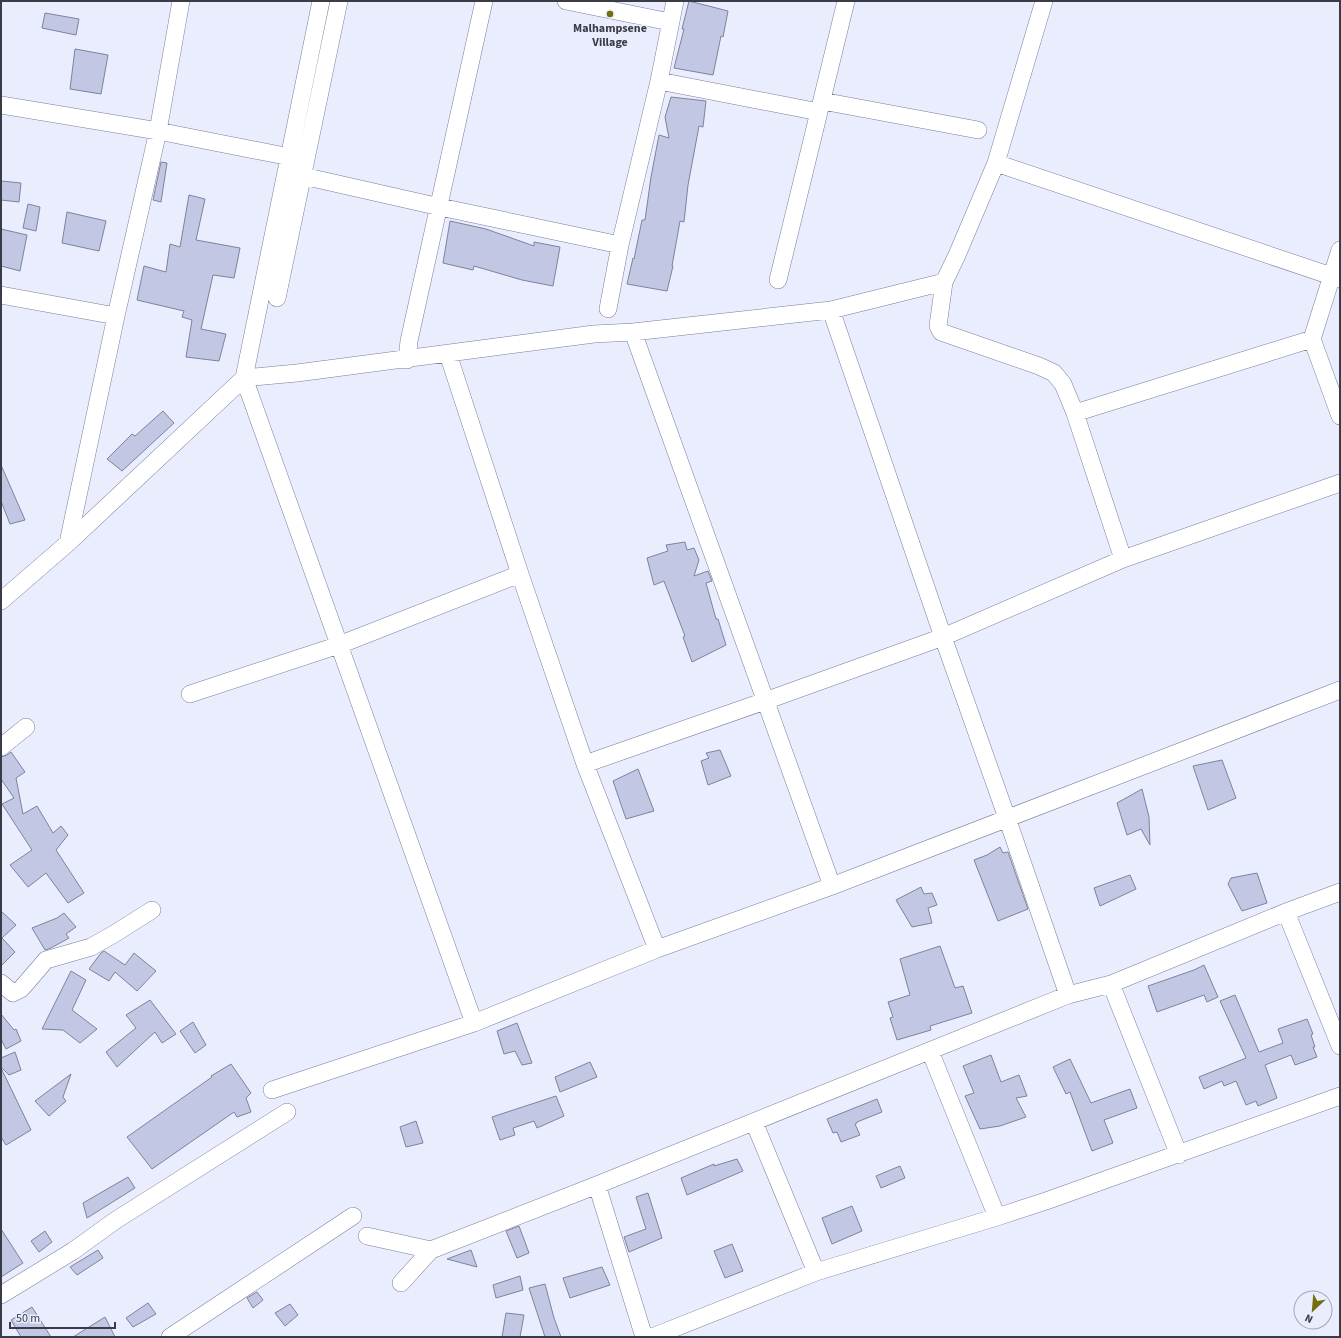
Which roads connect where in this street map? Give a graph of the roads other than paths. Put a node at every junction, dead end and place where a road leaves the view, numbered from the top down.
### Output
1 (181, 1) edge
2 (321, 1) edge
3 (339, 1) edge
4 (484, 1) edge
5 (566, 1) edge
6 (675, 1) edge
7 (846, 1) edge
8 (1044, 1) edge
9 (670, 22) junction
10 (660, 81) junction
11 (1, 105) edge
12 (820, 107) junction
13 (978, 130) dead end
14 (158, 131) junction
15 (290, 157) junction
16 (996, 163) junction
17 (303, 176) junction
18 (440, 207) junction
19 (620, 245) junction
20 (1340, 250) edge
21 (1336, 278) edge
22 (778, 280) dead end
23 (944, 282) junction
24 (1, 295) edge
25 (277, 298) dead end
26 (608, 309) dead end
27 (832, 310) junction
28 (116, 316) junction
29 (633, 332) junction
30 (1312, 339) junction
31 (448, 354) junction
32 (407, 360) junction
33 (244, 378) junction
34 (1075, 413) junction
35 (1340, 416) edge
36 (1340, 483) edge
37 (68, 543) junction
38 (1123, 558) junction
39 (520, 574) junction
40 (1, 601) edge
41 (943, 638) junction
42 (339, 645) junction
43 (1340, 690) edge
44 (190, 694) dead end
45 (765, 701) junction
46 (26, 727) dead end
47 (1, 747) edge
48 (585, 764) junction
49 (1007, 818) junction
50 (832, 886) junction
51 (1340, 892) edge
52 (152, 910) dead end
53 (1286, 912) junction
54 (657, 949) junction
55 (1, 983) edge
56 (1111, 984) junction
57 (1068, 995) junction
58 (474, 1023) junction
59 (1340, 1046) edge
60 (930, 1051) junction
61 (272, 1090) dead end
62 (1340, 1096) edge
63 (287, 1112) dead end
64 (754, 1122) junction
65 (1179, 1155) junction
66 (596, 1185) junction
67 (353, 1216) dead end
68 (997, 1217) junction
69 (367, 1236) dead end
70 (431, 1250) junction
71 (816, 1272) junction
72 (401, 1283) dead end
73 (1, 1296) edge
74 (170, 1337) edge
75 (644, 1337) edge
76 (652, 1337) edge

1 - 14 street
2 - 15 street
3 - 17 street
4 - 18 street
5 - 9 street
6 - 9 street
7 - 12 street
8 - 16 street
9 - 10 street
10 - 12 street
10 - 19 street
11 - 14 street
12 - 13 street
12 - 22 street
14 - 15 street
14 - 28 street
15 - 33 street
16 - 21 street
16 - 23 street
17 - 18 street
17 - 25 street
18 - 19 street
18 - 32 street
19 - 26 street
20 - 21 street
21 - 30 street
23 - 27 street
23 - 34 street
24 - 28 street
27 - 29 street
27 - 41 street
28 - 37 street
29 - 31 street
29 - 45 street
30 - 34 street
30 - 35 street
31 - 32 street
31 - 39 street
32 - 33 street
33 - 37 street
33 - 42 street
34 - 38 street
36 - 38 street
37 - 40 street
38 - 41 street
39 - 42 street
39 - 48 street
41 - 45 street
41 - 49 street
42 - 44 street
42 - 58 street
43 - 49 street
45 - 48 street
45 - 50 street
46 - 47 street
48 - 54 street
49 - 50 street
49 - 57 street
50 - 54 street
51 - 53 street
52 - 55 street
53 - 56 street
53 - 59 street
54 - 58 street
56 - 57 street
56 - 65 street
57 - 60 street
58 - 61 street
60 - 64 street
60 - 68 street
62 - 65 street
63 - 73 street
64 - 66 street
64 - 71 street
65 - 68 street
66 - 70 street
66 - 75 street
67 - 74 street
68 - 71 street
69 - 70 street
70 - 72 street
71 - 76 street

